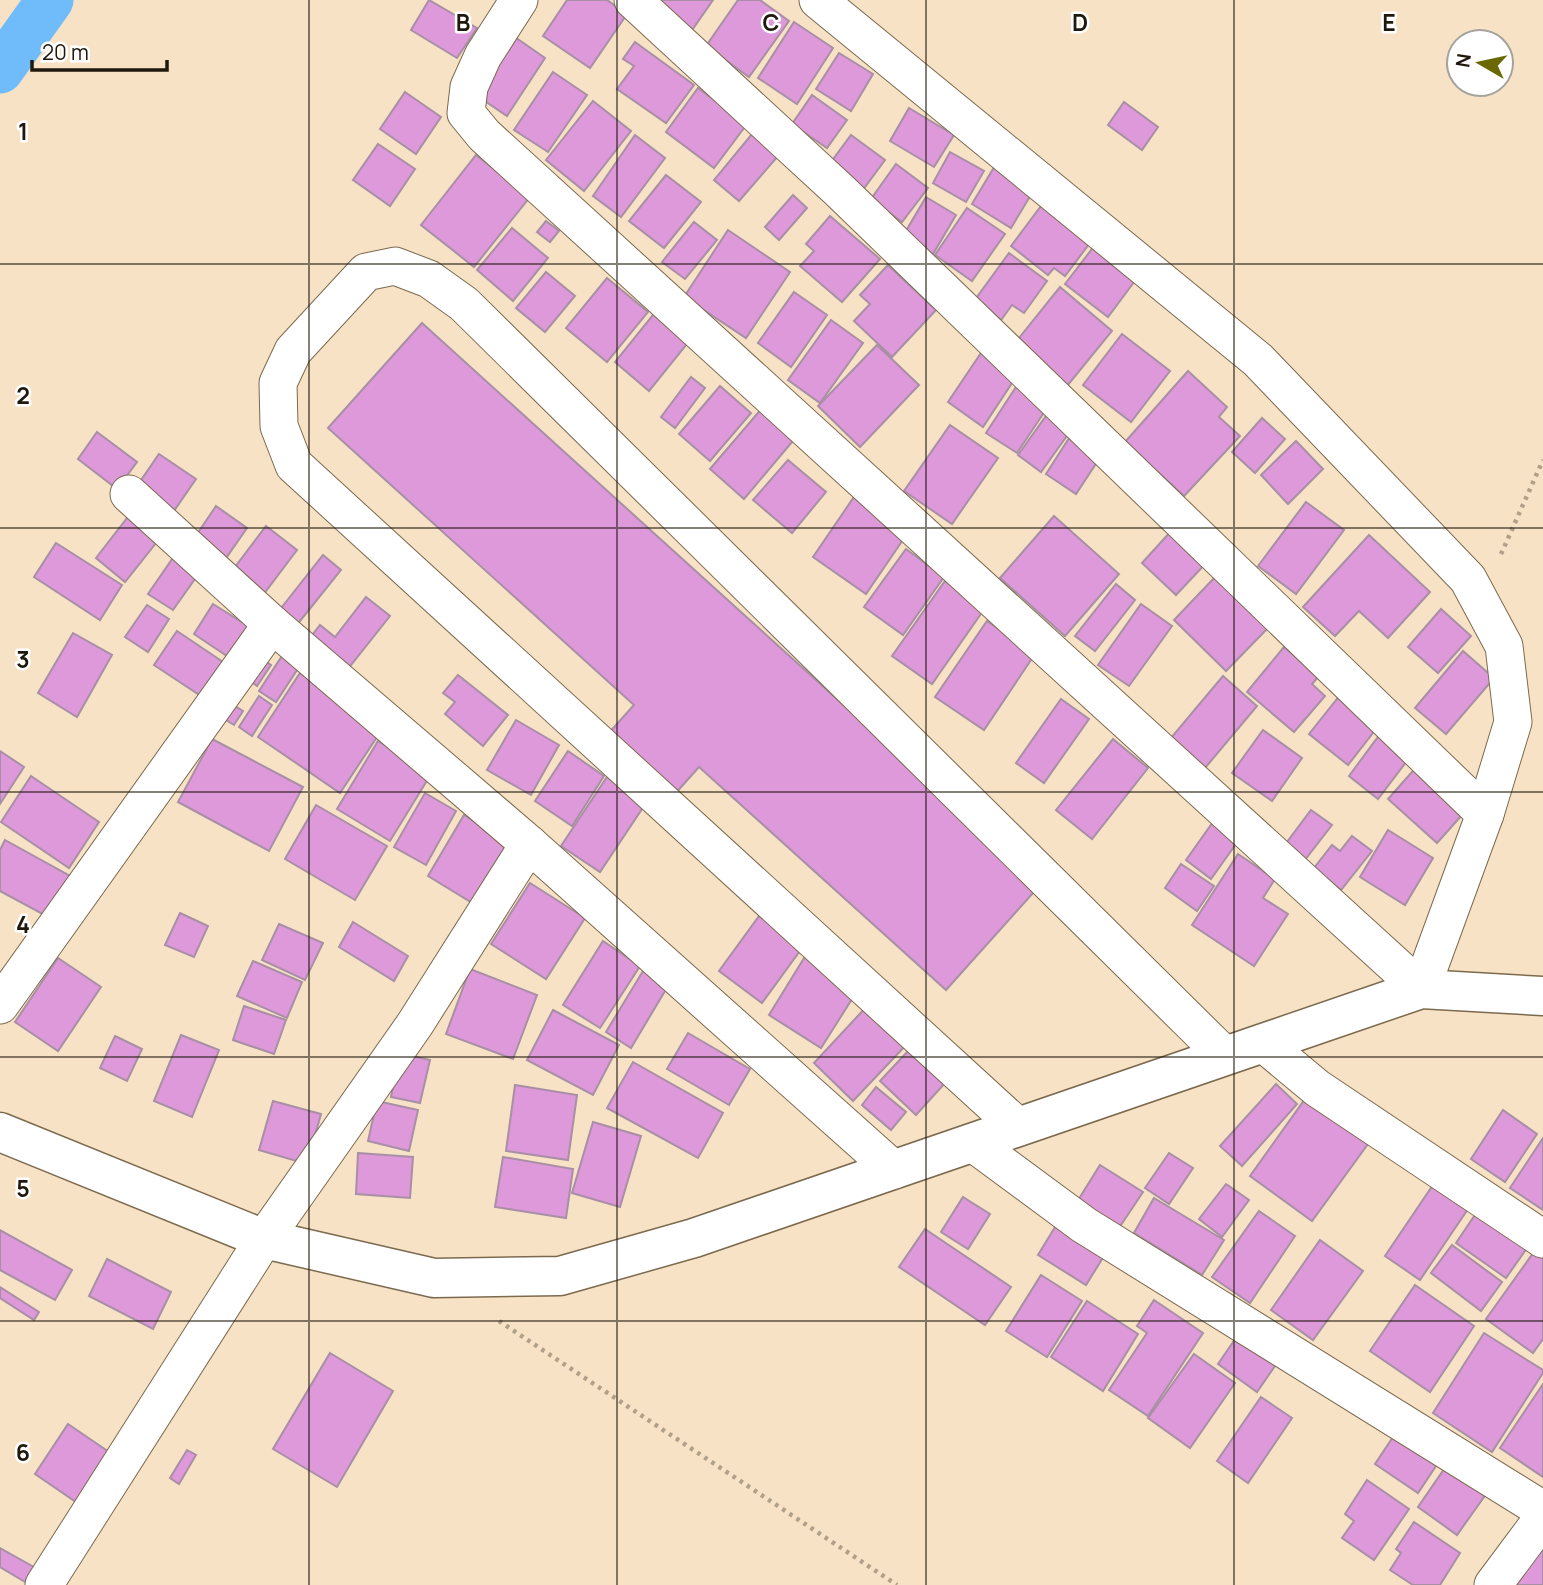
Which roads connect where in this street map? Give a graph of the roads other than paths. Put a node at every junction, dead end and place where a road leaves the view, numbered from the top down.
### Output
1 (519, 0) edge
2 (633, 0) edge
3 (818, 0) edge
4 (129, 494) dead end
5 (272, 624) junction
6 (1485, 814) junction
7 (529, 844) junction
8 (1421, 989) junction
9 (1543, 996) edge
10 (0, 1005) edge
11 (1263, 1043) junction
12 (1225, 1056) junction
13 (1018, 1127) junction
14 (0, 1132) edge
15 (973, 1143) junction
16 (894, 1170) junction
17 (1543, 1238) edge
18 (264, 1239) junction
19 (1543, 1510) edge
20 (1543, 1518) edge
21 (44, 1585) edge
22 (1493, 1585) edge

1 - 8 street
2 - 6 street
3 - 6 street
4 - 5 street
5 - 7 street
5 - 10 street
6 - 8 street
7 - 16 street
7 - 18 street
8 - 9 street
8 - 11 street
11 - 12 street
11 - 17 street
12 - 13 street
12 - 13 street
13 - 15 street
14 - 18 street
15 - 16 street
15 - 19 street
16 - 18 street
18 - 21 street
20 - 22 street

